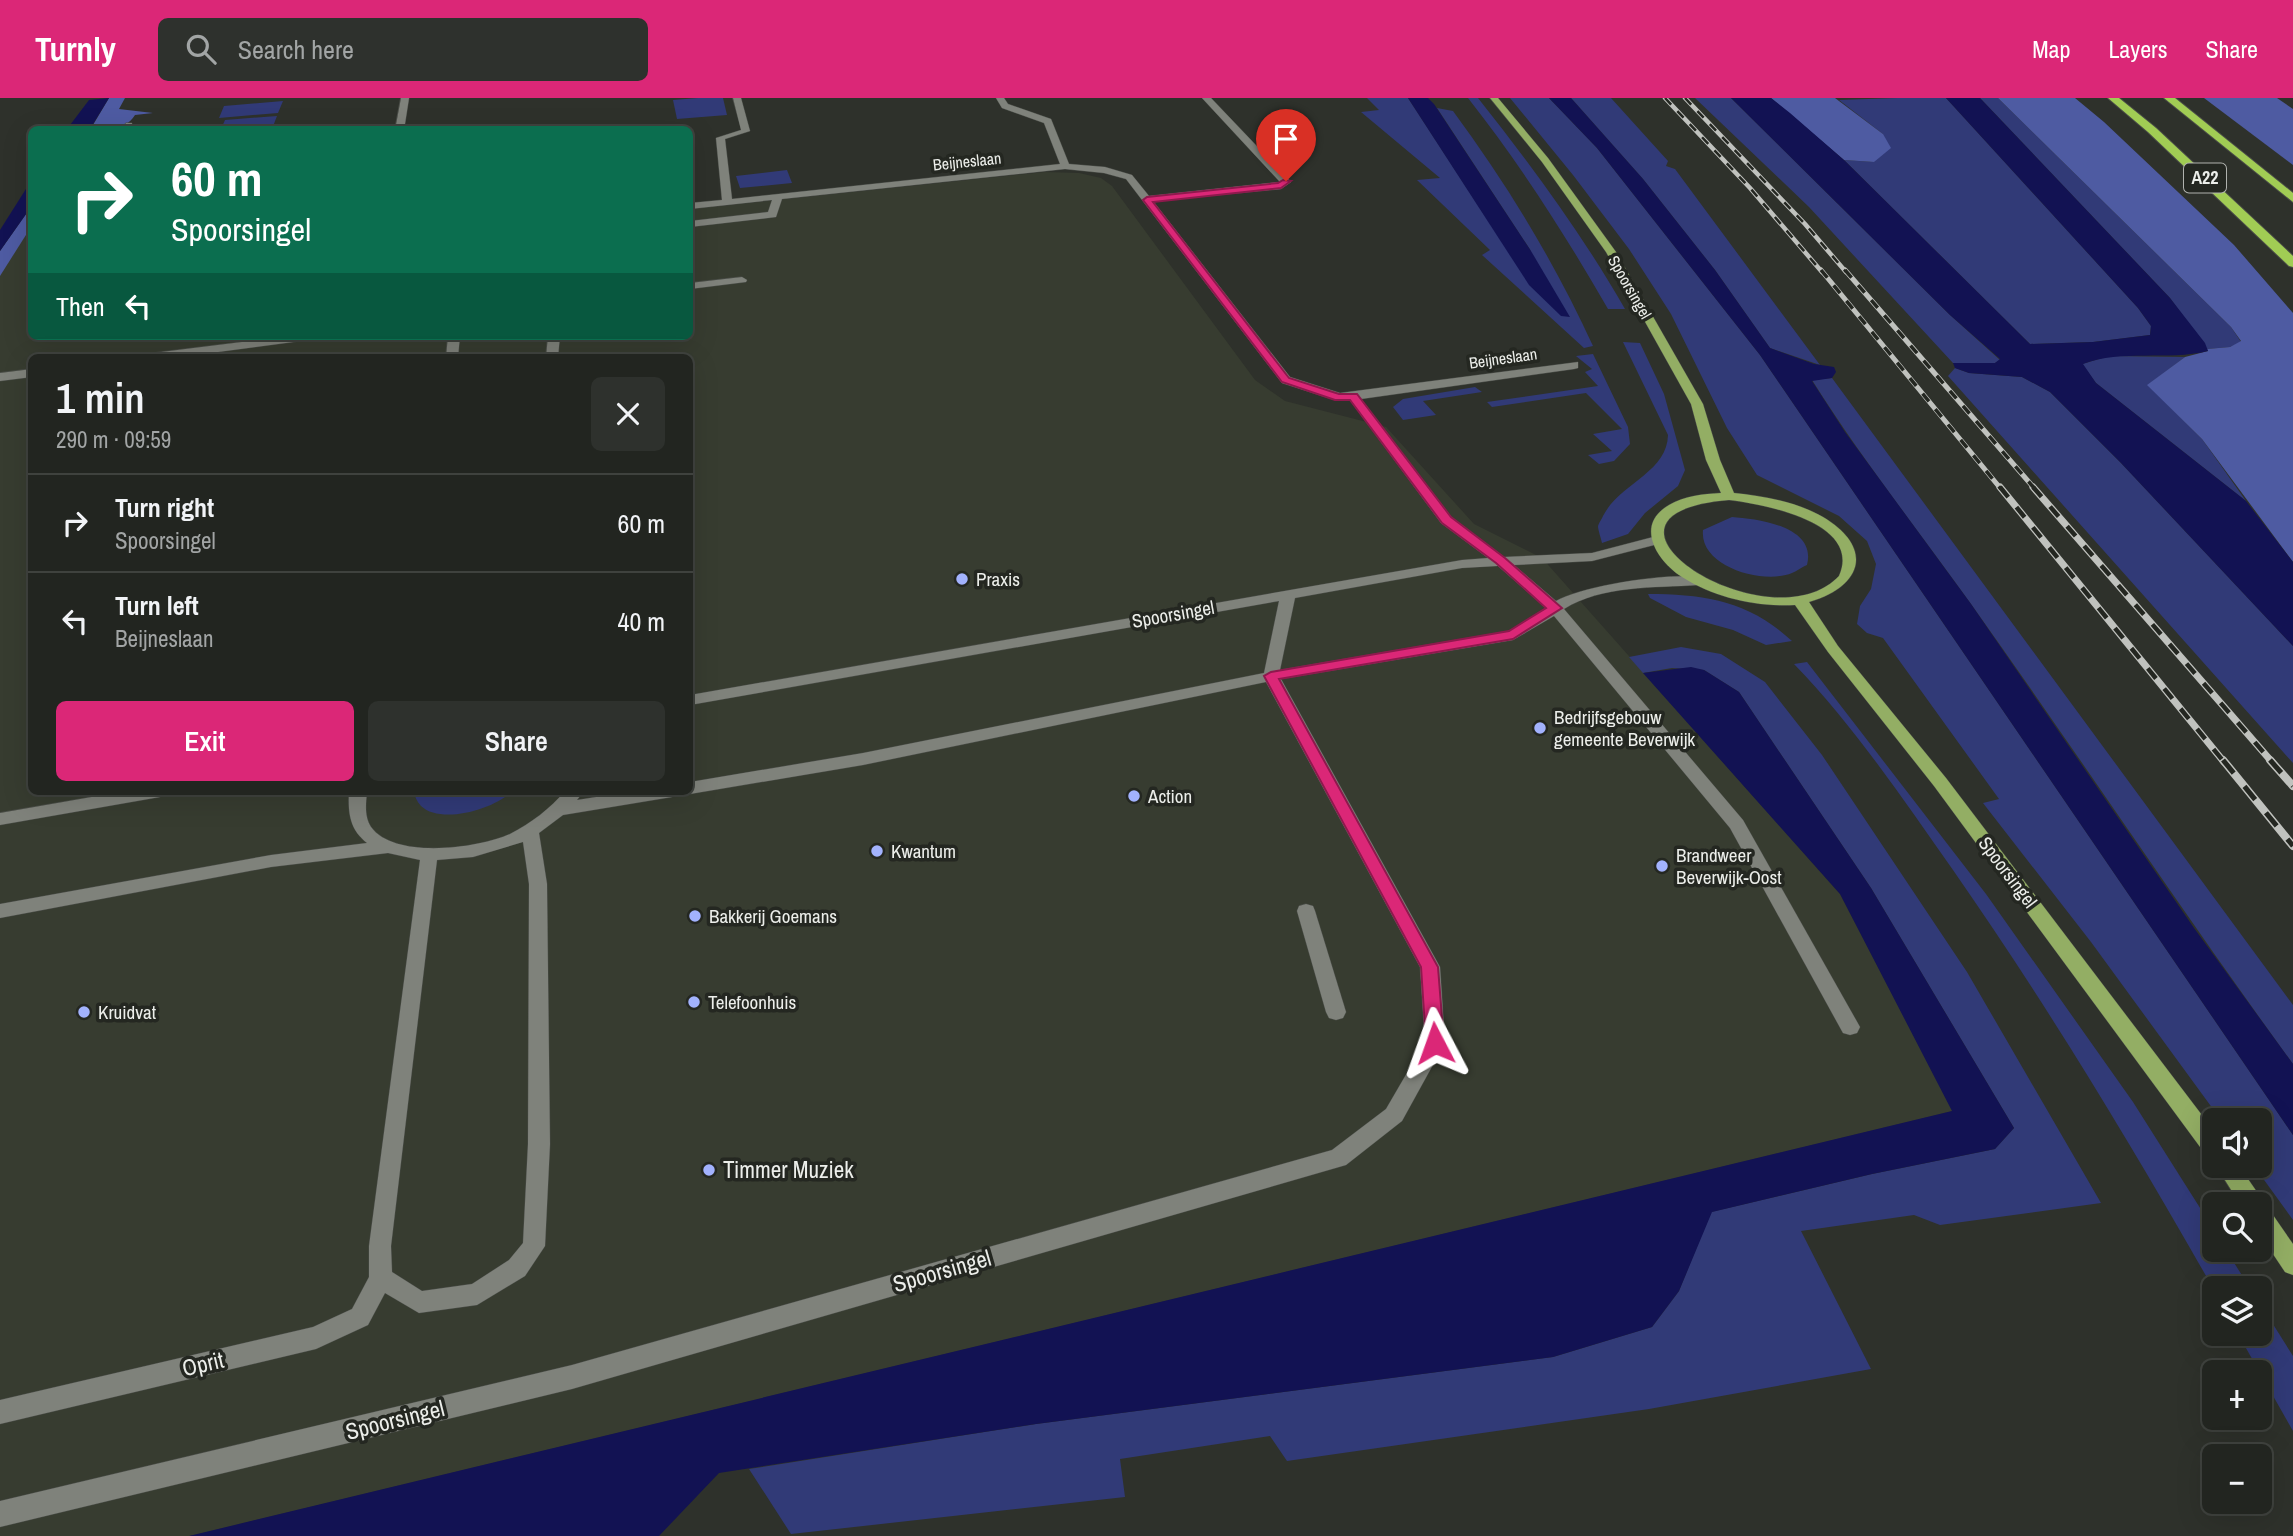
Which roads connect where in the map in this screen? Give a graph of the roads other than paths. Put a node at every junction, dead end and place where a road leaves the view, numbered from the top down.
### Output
1 (405, 98) edge
2 (737, 98) edge
3 (1000, 98) edge
4 (1206, 98) edge
5 (1494, 98) edge
6 (2113, 98) edge
7 (2169, 98) edge
8 (400, 126) edge
9 (1065, 166) junction
10 (778, 196) junction
11 (1147, 200) junction
12 (2293, 200) edge
13 (727, 201) junction
14 (693, 206) edge
15 (693, 224) edge
16 (2293, 263) edge
17 (742, 280) dead end
18 (693, 286) edge
19 (285, 340) edge
20 (176, 354) edge
21 (1574, 365) dead end
22 (28, 374) edge
23 (0, 377) edge
24 (1353, 396) junction
25 (1729, 496) junction
26 (1657, 540) junction
27 (1500, 561) junction
28 (1698, 581) junction
29 (1288, 595) junction
30 (1799, 600) junction
31 (1555, 608) junction
32 (1271, 676) junction
33 (693, 699) edge
34 (693, 788) edge
35 (137, 795) edge
36 (357, 795) edge
37 (572, 795) edge
38 (647, 795) edge
39 (560, 809) junction
40 (0, 819) edge
41 (530, 831) junction
42 (388, 847) junction
43 (429, 856) junction
44 (0, 911) edge
45 (1306, 911) dead end
46 (1336, 1012) dead end
47 (1850, 1027) dead end
48 (2202, 1132) edge
49 (2272, 1233) edge
50 (2293, 1265) edge
51 (381, 1278) junction
52 (0, 1412) edge
53 (0, 1514) edge

1 - 8 street
2 - 13 street
3 - 9 street
4 - 11 street
5 - 25 main road, Spoorsingel
6 - 16 highway, A22
7 - 12 highway, A22
9 - 10 street, Beijneslaan
9 - 11 street, Beijneslaan
10 - 13 street, Beijneslaan
10 - 15 street
11 - 24 street, Beijneslaan
13 - 14 street, Beijneslaan
17 - 18 street
19 - 20 street
21 - 24 street, Beijneslaan
22 - 23 street
24 - 27 street
25 - 26 main road
25 - 30 main road
26 - 27 street, Spoorsingel
26 - 28 main road
27 - 29 street, Spoorsingel
27 - 31 street
28 - 30 main road
28 - 31 street
29 - 32 street
29 - 33 street, Spoorsingel
30 - 48 main road, Spoorsingel
31 - 32 street
31 - 47 street
32 - 34 street
32 - 53 street, Spoorsingel
35 - 40 street
36 - 42 street
37 - 39 street
38 - 39 street
39 - 41 street
41 - 43 street
41 - 51 street
42 - 43 street
42 - 44 street
43 - 51 street
45 - 46 street
49 - 50 main road
51 - 52 street, Oprit

